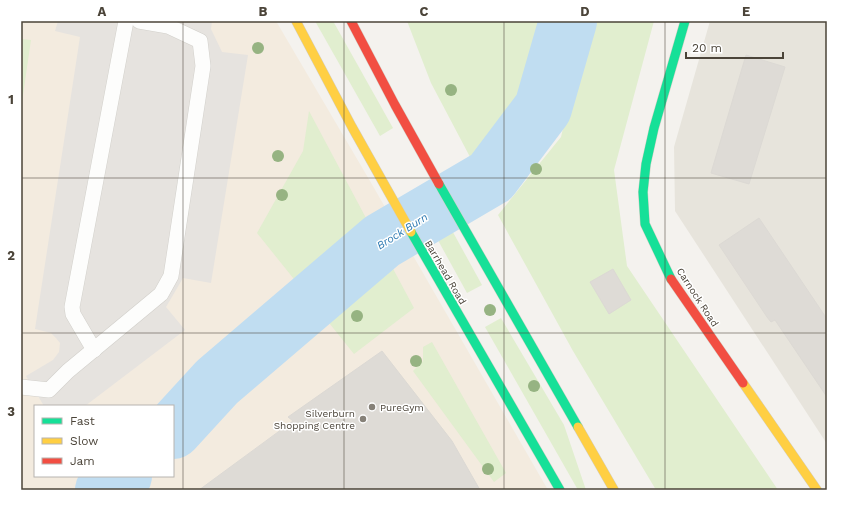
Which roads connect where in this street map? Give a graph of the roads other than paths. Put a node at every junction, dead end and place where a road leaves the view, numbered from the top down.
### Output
1 (126, 21) edge
2 (139, 21) edge
3 (296, 21) edge
4 (351, 21) edge
5 (685, 21) edge
6 (94, 350) junction
7 (21, 388) edge
8 (560, 490) edge
9 (614, 490) edge
10 (817, 490) edge

1 - 6 lane
2 - 6 lane
3 - 8 main road, Barrhead Road
4 - 9 main road
5 - 10 main road, Carnock Road
6 - 7 lane

